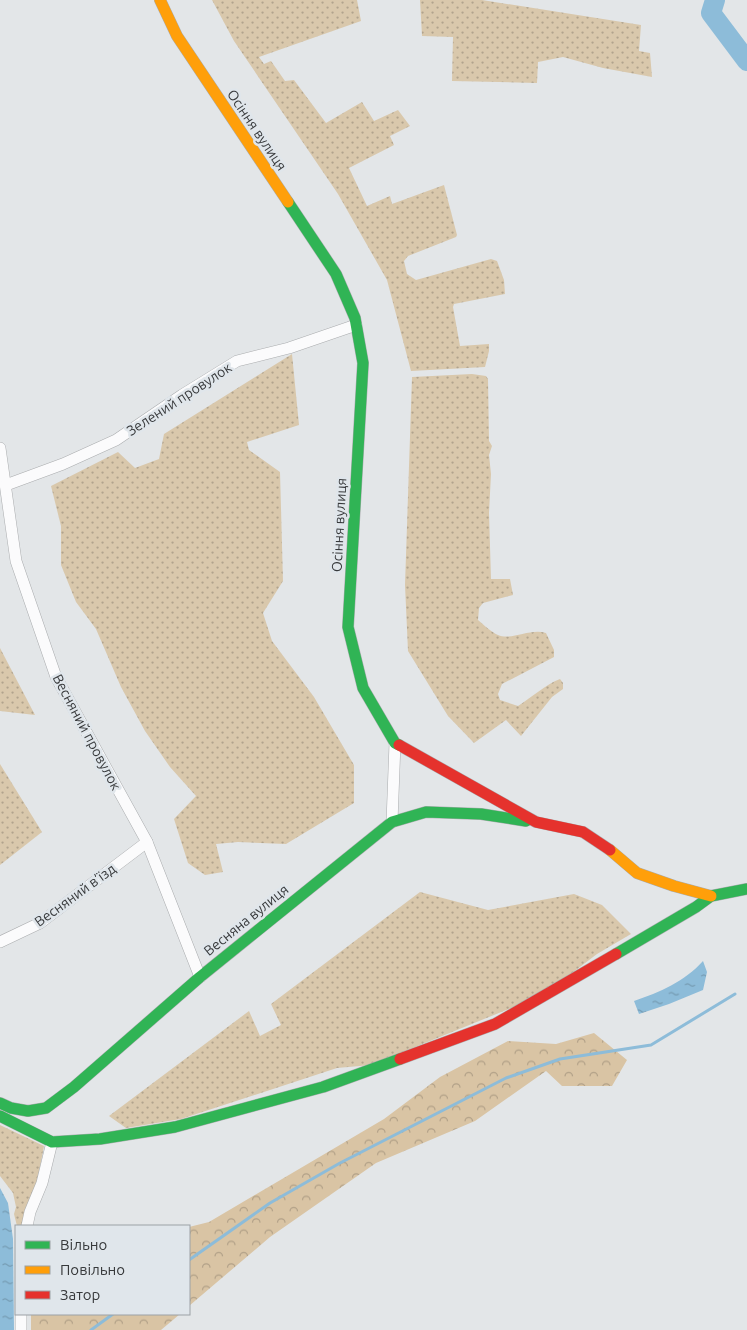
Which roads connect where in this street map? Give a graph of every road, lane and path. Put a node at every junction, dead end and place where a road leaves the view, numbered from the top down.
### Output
1 (160, 0) edge
2 (356, 325) junction
3 (0, 448) edge
4 (6, 485) junction
5 (395, 743) junction
6 (392, 822) junction
7 (536, 822) junction
8 (147, 842) junction
9 (747, 889) edge
10 (711, 896) junction
11 (0, 942) edge
12 (200, 977) junction
13 (0, 1103) edge
14 (0, 1116) edge
15 (52, 1142) junction
16 (27, 1225) edge
17 (21, 1315) edge
18 (21, 1330) edge

1 - 2 street, Осіння вулиця
2 - 4 street, Зелений провулок
2 - 5 street, Осіння вулиця
3 - 4 street, Весняний провулок
4 - 8 street, Весняний провулок
5 - 6 street
5 - 7 street
6 - 7 street, Весняна вулиця
6 - 12 street, Весняна вулиця
7 - 10 street
8 - 11 street, Весняний в’їзд
8 - 12 street, Весняний провулок
9 - 10 street
10 - 15 street
12 - 13 street, Весняна вулиця
14 - 15 street
15 - 16 street
17 - 18 street

